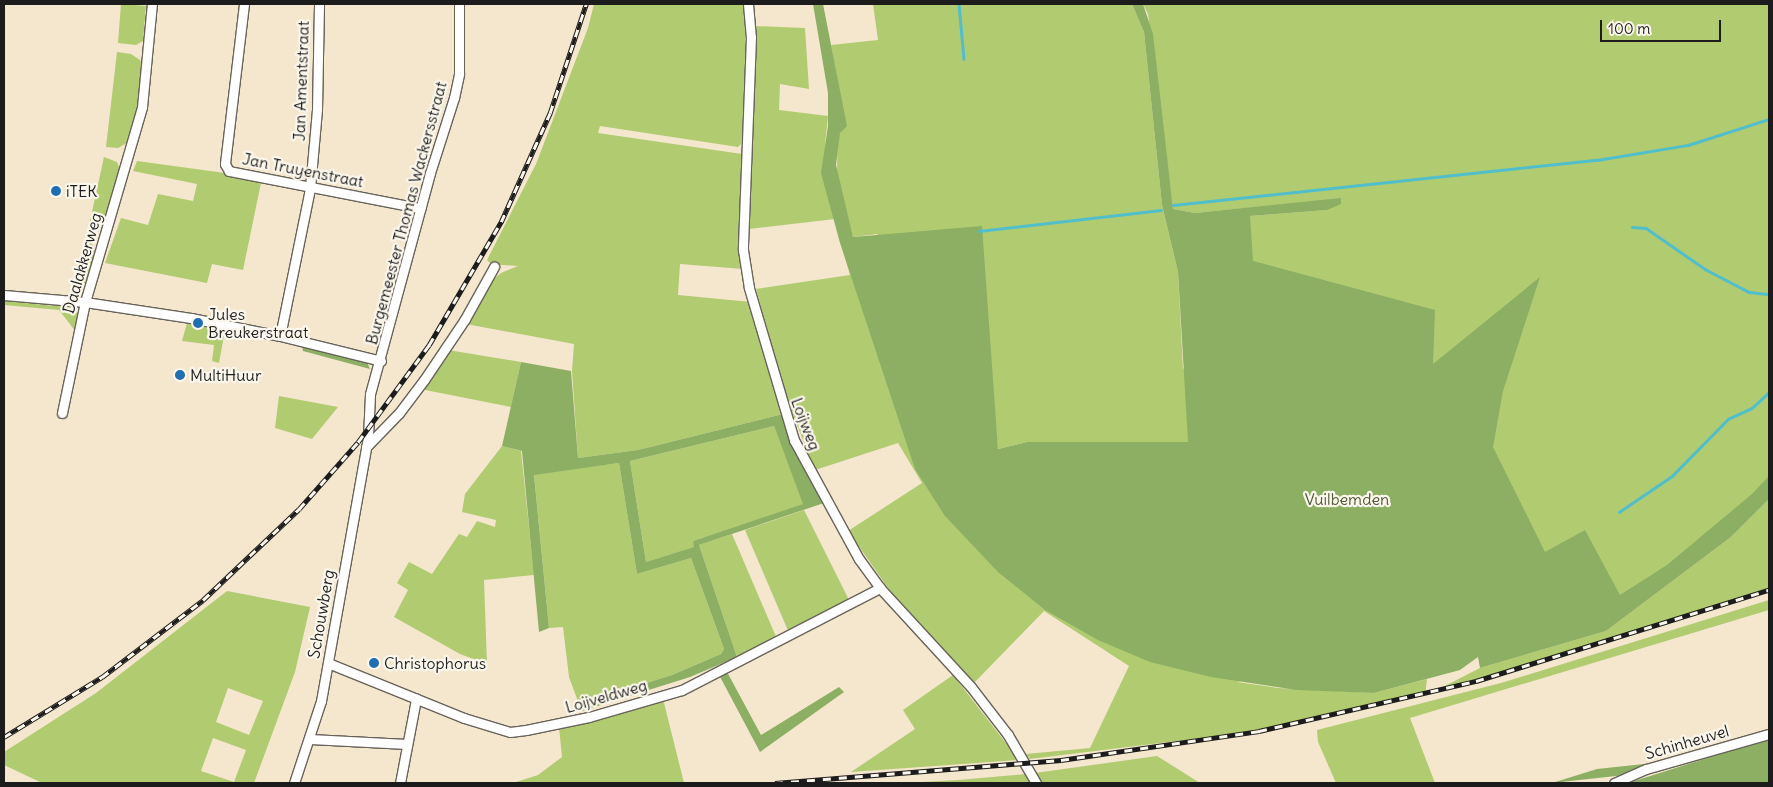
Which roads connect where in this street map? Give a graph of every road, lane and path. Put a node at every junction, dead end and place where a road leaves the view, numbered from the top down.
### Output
1 (152, 4) edge
2 (244, 4) edge
3 (319, 4) edge
4 (459, 4) edge
5 (748, 4) edge
6 (310, 188) junction
7 (420, 208) junction
8 (494, 267) dead end
9 (4, 295) edge
10 (85, 302) junction
11 (280, 336) junction
12 (380, 362) junction
13 (62, 413) dead end
14 (368, 429) joint
15 (366, 447) junction
16 (880, 588) junction
17 (328, 664) junction
18 (416, 699) junction
19 (1769, 734) edge
20 (310, 739) junction
21 (407, 744) junction
22 (294, 783) edge
23 (400, 783) edge
24 (1036, 783) edge
25 (1614, 783) edge

1 - 10 street, Daalakkerweg
2 - 6 street, Jan Truyenstraat
3 - 6 street, Jan Amentstraat
4 - 7 street, Burgemeester Thomas Wackersstraat
5 - 16 street, Loijweg
6 - 7 street, Jan Truyenstraat
6 - 11 street, Jan Amentstraat
7 - 12 street, Burgemeester Thomas Wackersstraat
8 - 15 street
9 - 10 street
10 - 11 street
10 - 13 street, Daalakkerweg
11 - 12 street
12 - 14 street, Burgemeester Thomas Wackersstraat
14 - 15 street, Schouwberg
15 - 17 street, Schouwberg
16 - 18 street, Loijveldweg
16 - 24 street, Loijweg
17 - 18 street, Loijveldweg
17 - 20 street, Schouwberg
18 - 21 street
19 - 25 street, Schinheuvel
20 - 21 street
20 - 22 street, Schouwberg
21 - 23 street

